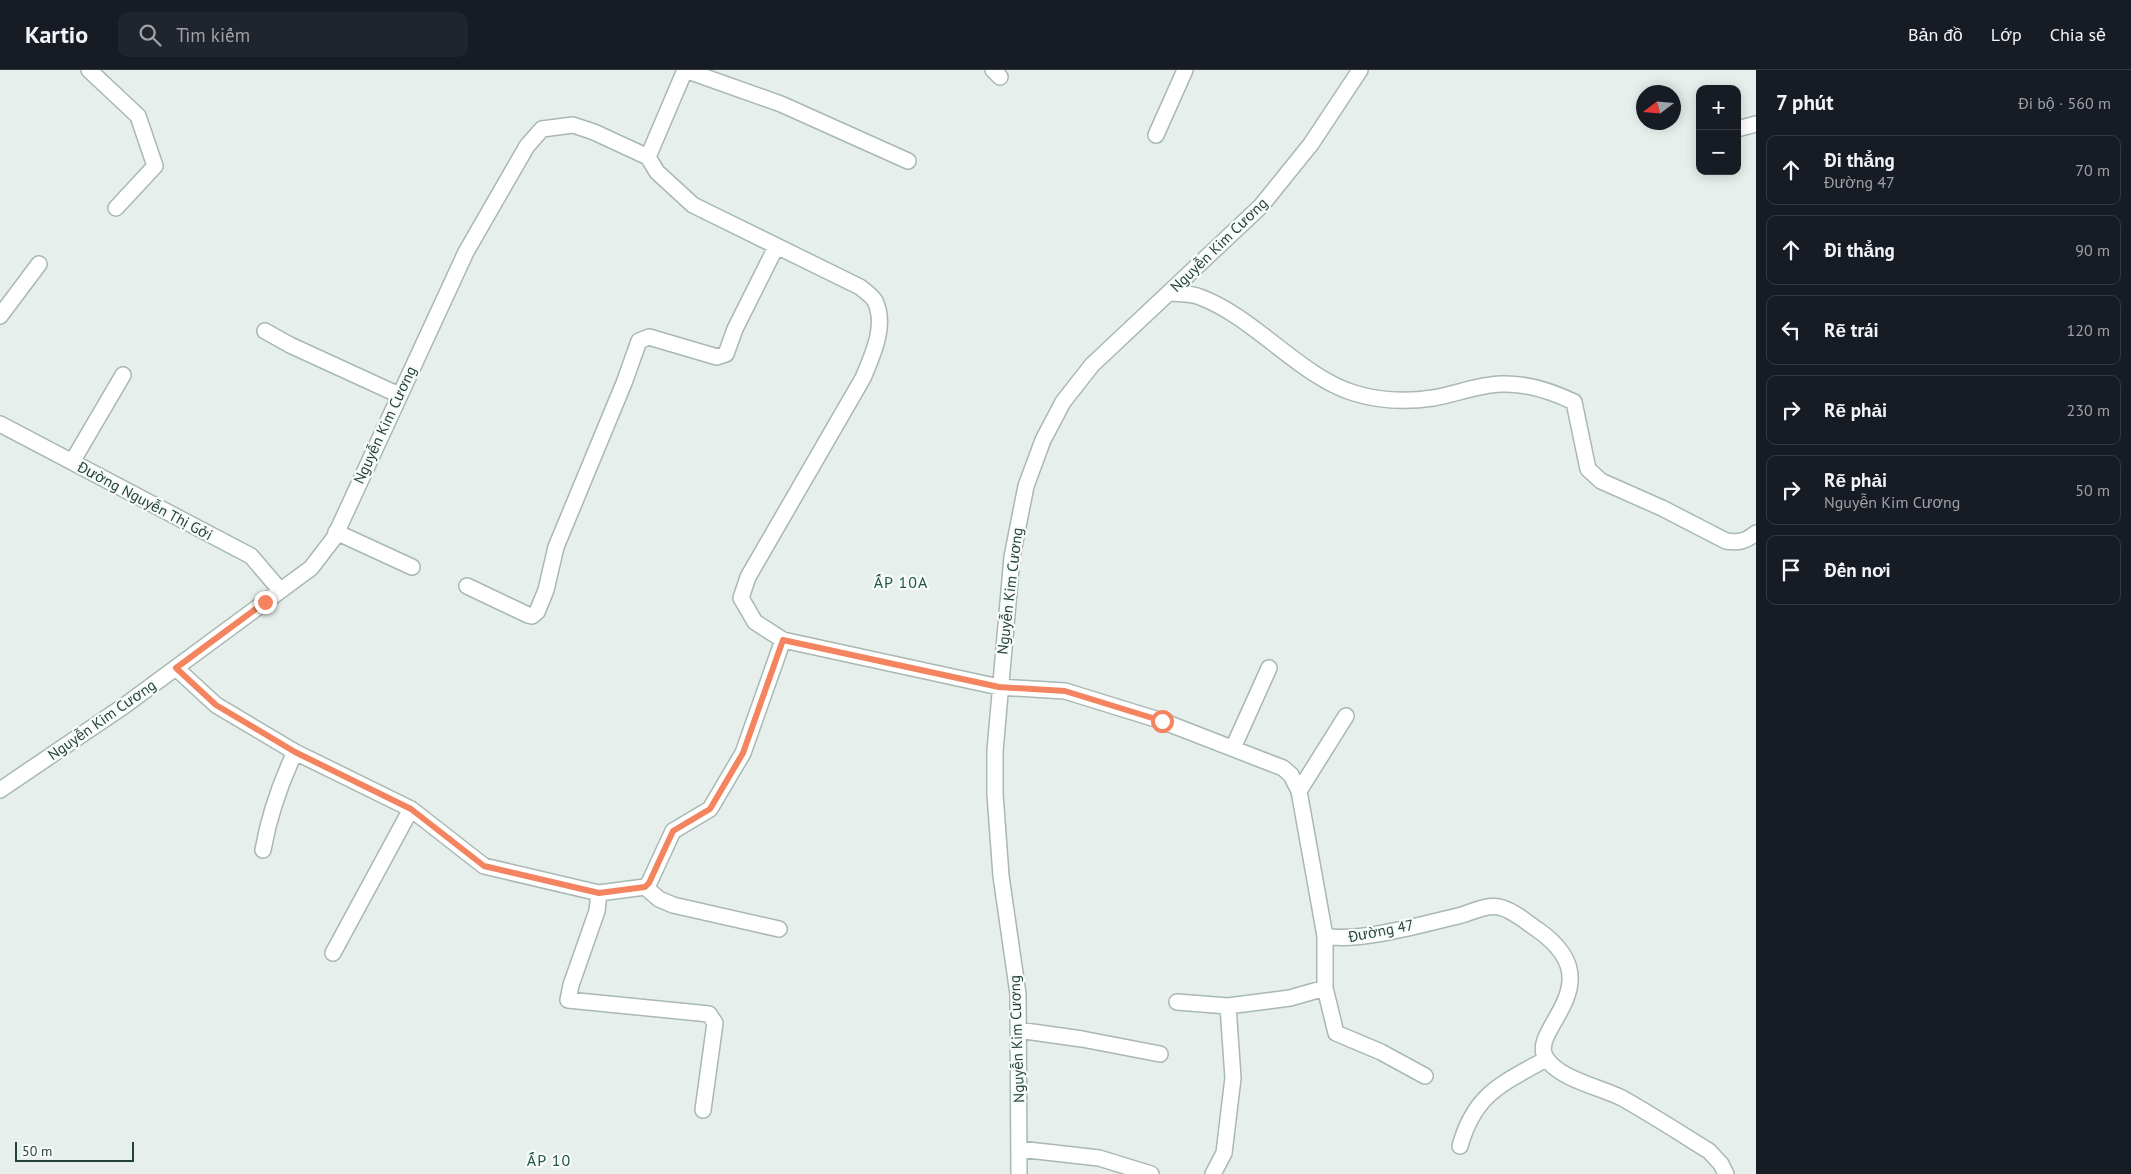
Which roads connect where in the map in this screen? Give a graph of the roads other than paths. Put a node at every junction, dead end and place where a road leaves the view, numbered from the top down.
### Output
1 (89, 70) edge
2 (685, 70) edge
3 (1185, 70) edge
4 (1360, 70) edge
5 (1756, 124) edge
6 (1741, 128) edge
7 (1156, 135) dead end
8 (648, 157) junction
9 (908, 161) dead end
10 (116, 208) dead end
11 (776, 247) junction
12 (39, 264) dead end
13 (1169, 293) junction
14 (0, 316) edge
15 (264, 331) dead end
16 (123, 375) dead end
17 (399, 395) junction
18 (0, 424) edge
19 (72, 462) junction
20 (336, 532) junction
21 (1756, 533) edge
22 (412, 567) dead end
23 (467, 586) dead end
24 (280, 590) junction
25 (783, 640) junction
26 (176, 668) junction
27 (1269, 668) dead end
28 (999, 687) junction
29 (1346, 716) dead end
30 (1233, 748) junction
31 (295, 752) junction
32 (0, 790) edge
33 (1299, 791) junction
34 (411, 809) junction
35 (263, 850) dead end
36 (645, 887) junction
37 (599, 893) junction
38 (779, 929) dead end
39 (1325, 936) junction
40 (333, 953) dead end
41 (1325, 988) junction
42 (1176, 1002) dead end
43 (1228, 1006) junction
44 (1018, 1030) junction
45 (1160, 1054) dead end
46 (1546, 1059) junction
47 (1425, 1076) dead end
48 (703, 1110) dead end
49 (1460, 1146) dead end
50 (1019, 1149) junction
51 (1019, 1174) edge
52 (1151, 1174) edge
53 (1212, 1174) edge
54 (1726, 1174) edge

1 - 10 street
2 - 8 street
2 - 9 street
3 - 7 street
4 - 13 street, Nguyễn Kim Cương
5 - 6 street
8 - 11 street
8 - 17 street, Nguyễn Kim Cương
11 - 23 street
11 - 25 street
12 - 14 street
13 - 21 street
13 - 28 street, Nguyễn Kim Cương
15 - 17 street
16 - 19 street
17 - 20 street, Nguyễn Kim Cương
18 - 19 street, Đường Nguyễn Thị Gởi
19 - 24 street, Đường Nguyễn Thị Gởi
20 - 22 street
20 - 24 street, Nguyễn Kim Cương
24 - 26 street, Nguyễn Kim Cương
25 - 28 street, Đường 47
25 - 36 street
26 - 31 street
26 - 32 street, Nguyễn Kim Cương
27 - 30 street
28 - 30 street, Đường 47
28 - 44 street, Nguyễn Kim Cương
29 - 33 street
30 - 33 street, Đường 47
31 - 34 street
31 - 35 street
33 - 39 street, Đường 47
34 - 37 street
34 - 40 street
36 - 37 street
36 - 38 street
37 - 48 street
39 - 41 street
39 - 46 street, Đường 47
41 - 43 street
41 - 47 street
42 - 43 street
43 - 53 street
44 - 45 street
44 - 50 street, Nguyễn Kim Cương
46 - 49 street
46 - 54 street
50 - 51 street, Nguyễn Kim Cương
50 - 52 street

